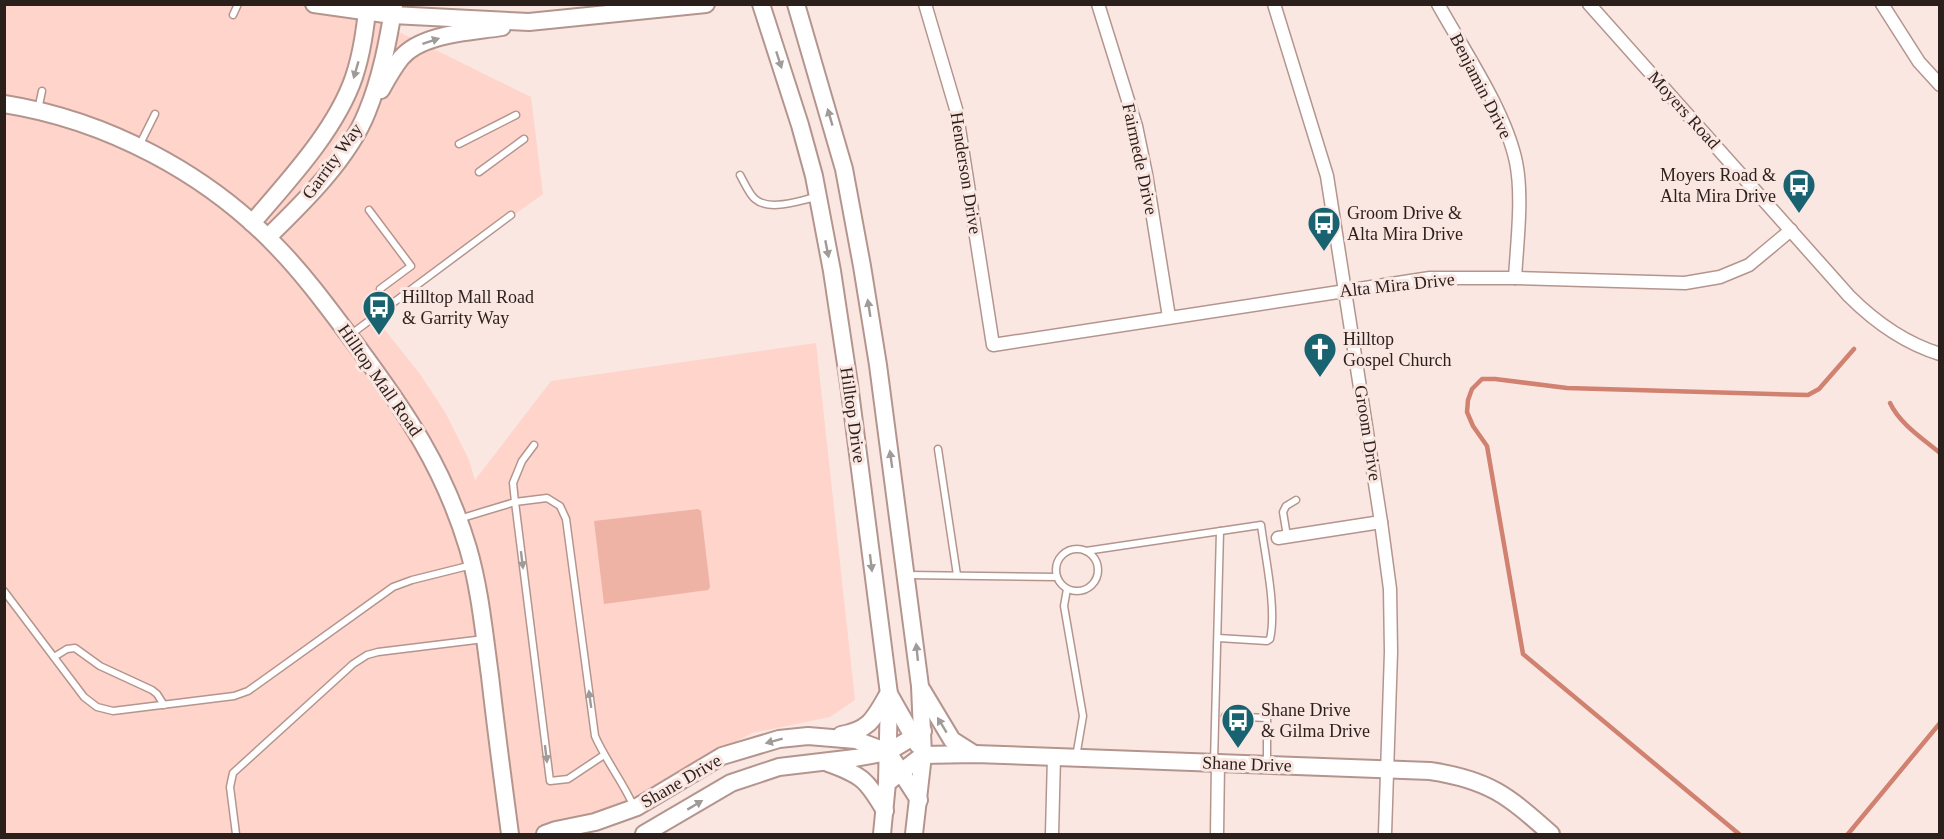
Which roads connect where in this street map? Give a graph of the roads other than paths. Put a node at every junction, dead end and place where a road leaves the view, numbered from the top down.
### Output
1 (238, 4) edge
2 (314, 4) edge
3 (706, 4) edge
4 (761, 4) edge
5 (796, 4) edge
6 (925, 4) edge
7 (1098, 4) edge
8 (1274, 4) edge
9 (1438, 4) edge
10 (1589, 4) edge
11 (1882, 4) edge
12 (367, 9) edge
13 (393, 10) edge
14 (233, 15) dead end
15 (529, 22) junction
16 (1940, 84) edge
17 (42, 91) dead end
18 (4, 104) edge
19 (37, 111) junction
20 (155, 114) dead end
21 (367, 114) junction
22 (516, 115) dead end
23 (524, 139) dead end
24 (459, 144) dead end
25 (139, 147) junction
26 (479, 172) dead end
27 (740, 175) dead end
28 (818, 197) junction
29 (369, 210) dead end
30 (511, 215) dead end
31 (252, 223) junction
32 (1791, 230) junction
33 (268, 237) junction
34 (1515, 278) junction
35 (380, 289) dead end
36 (1345, 290) junction
37 (1169, 317) junction
38 (349, 336) junction
39 (993, 345) joint
40 (1940, 354) edge
41 (534, 445) dead end
42 (939, 449) dead end
43 (1296, 500) dead end
44 (515, 502) junction
45 (459, 519) junction
46 (1381, 522) junction
47 (1221, 531) junction
48 (1282, 537) junction
49 (1263, 541) junction
50 (1086, 550) junction
51 (472, 565) junction
52 (907, 575) junction
53 (957, 575) junction
54 (1057, 577) junction
55 (1067, 589) junction
56 (4, 591) edge
57 (1218, 638) junction
58 (485, 639) junction
59 (54, 657) junction
60 (920, 686) junction
61 (889, 694) junction
62 (164, 705) junction
63 (1225, 716) dead end
64 (918, 734) junction
65 (832, 736) junction
66 (888, 752) junction
67 (975, 754) junction
68 (604, 755) junction
69 (923, 755) junction
70 (1054, 757) junction
71 (1076, 758) junction
72 (821, 761) junction
73 (1216, 763) junction
74 (1267, 765) junction
75 (1388, 769) junction
76 (901, 772) junction
77 (887, 783) junction
78 (920, 801) junction
79 (634, 808) junction
80 (885, 811) junction
81 (236, 834) edge
82 (510, 834) edge
83 (545, 834) edge
84 (644, 834) edge
85 (882, 834) edge
86 (914, 834) edge
87 (1052, 834) edge
88 (1216, 834) edge
89 (1385, 834) edge
90 (1551, 834) edge

1 - 14 lane
2 - 12 street
3 - 15 street
4 -> 28 street, Hilltop Drive
52 -> 5 street, Hilltop Drive
6 - 39 street, Henderson Drive
7 - 37 street, Fairmede Drive
8 - 36 street, Groom Drive
9 - 34 street, Benjamin Drive
10 - 32 street, Moyers Road
11 - 16 street
12 - 13 street
12 -> 31 street, Garrity Way
13 - 15 street
13 - 21 street, Garrity Way
21 -> 15 street
17 - 19 lane
18 - 19 street, Hilltop Mall Road
19 - 25 street, Hilltop Mall Road
20 - 25 lane
21 - 33 street, Garrity Way
22 - 24 lane
23 - 26 lane
25 - 31 street, Hilltop Mall Road
27 - 28 lane
28 -> 61 street, Hilltop Drive
29 - 35 lane
30 - 38 lane
31 - 33 street, Hilltop Mall Road
32 - 34 street, Alta Mira Drive
32 - 40 street, Moyers Road
33 - 38 street, Hilltop Mall Road
34 - 36 street, Alta Mira Drive
36 - 37 street, Alta Mira Drive
36 - 46 street, Groom Drive
37 - 39 street, Alta Mira Drive
38 - 45 street, Hilltop Mall Road
41 - 44 lane
42 - 53 lane
43 - 48 lane
44 - 45 lane
68 -> 44 lane
44 -> 68 lane
45 - 51 street, Hilltop Mall Road
46 - 48 street
46 - 75 street, Groom Drive
47 - 49 lane
47 - 50 lane
47 - 57 lane
48 - 49 lane
49 - 57 lane
50 - 54 lane
50 - 55 lane
51 - 58 street, Hilltop Mall Road
51 - 62 lane
52 - 53 lane
60 -> 52 street, Hilltop Drive
53 - 54 lane
54 - 55 lane
55 - 71 lane
56 - 59 lane
57 - 73 lane
58 - 81 lane
58 - 82 street, Hilltop Mall Road
59 - 62 lane
59 - 62 lane
60 - 64 street, Hilltop Drive
67 -> 60 street
61 - 64 street
61 - 65 street
61 - 66 street, Hilltop Drive
63 - 74 lane
64 - 66 street, Shane Drive
64 - 69 street
65 - 66 street, Shane Drive
65 -> 79 street, Shane Drive
66 - 72 street, Shane Drive
66 - 76 street
66 - 77 street, Hilltop Drive
67 - 69 street, Shane Drive
67 - 70 street, Shane Drive
68 - 79 lane
69 - 76 street
69 - 78 street
70 - 71 street, Shane Drive
70 - 87 street
71 - 73 street, Shane Drive
72 - 80 street
84 -> 72 street, Shane Drive
73 - 74 street, Shane Drive
73 - 88 street
74 - 75 street, Shane Drive
75 - 89 street, Groom Drive
75 - 90 street, Shane Drive
76 - 77 street
76 - 78 street
77 - 80 street, Hilltop Drive
78 - 86 street
79 - 83 street, Shane Drive
80 - 85 street, Hilltop Drive

